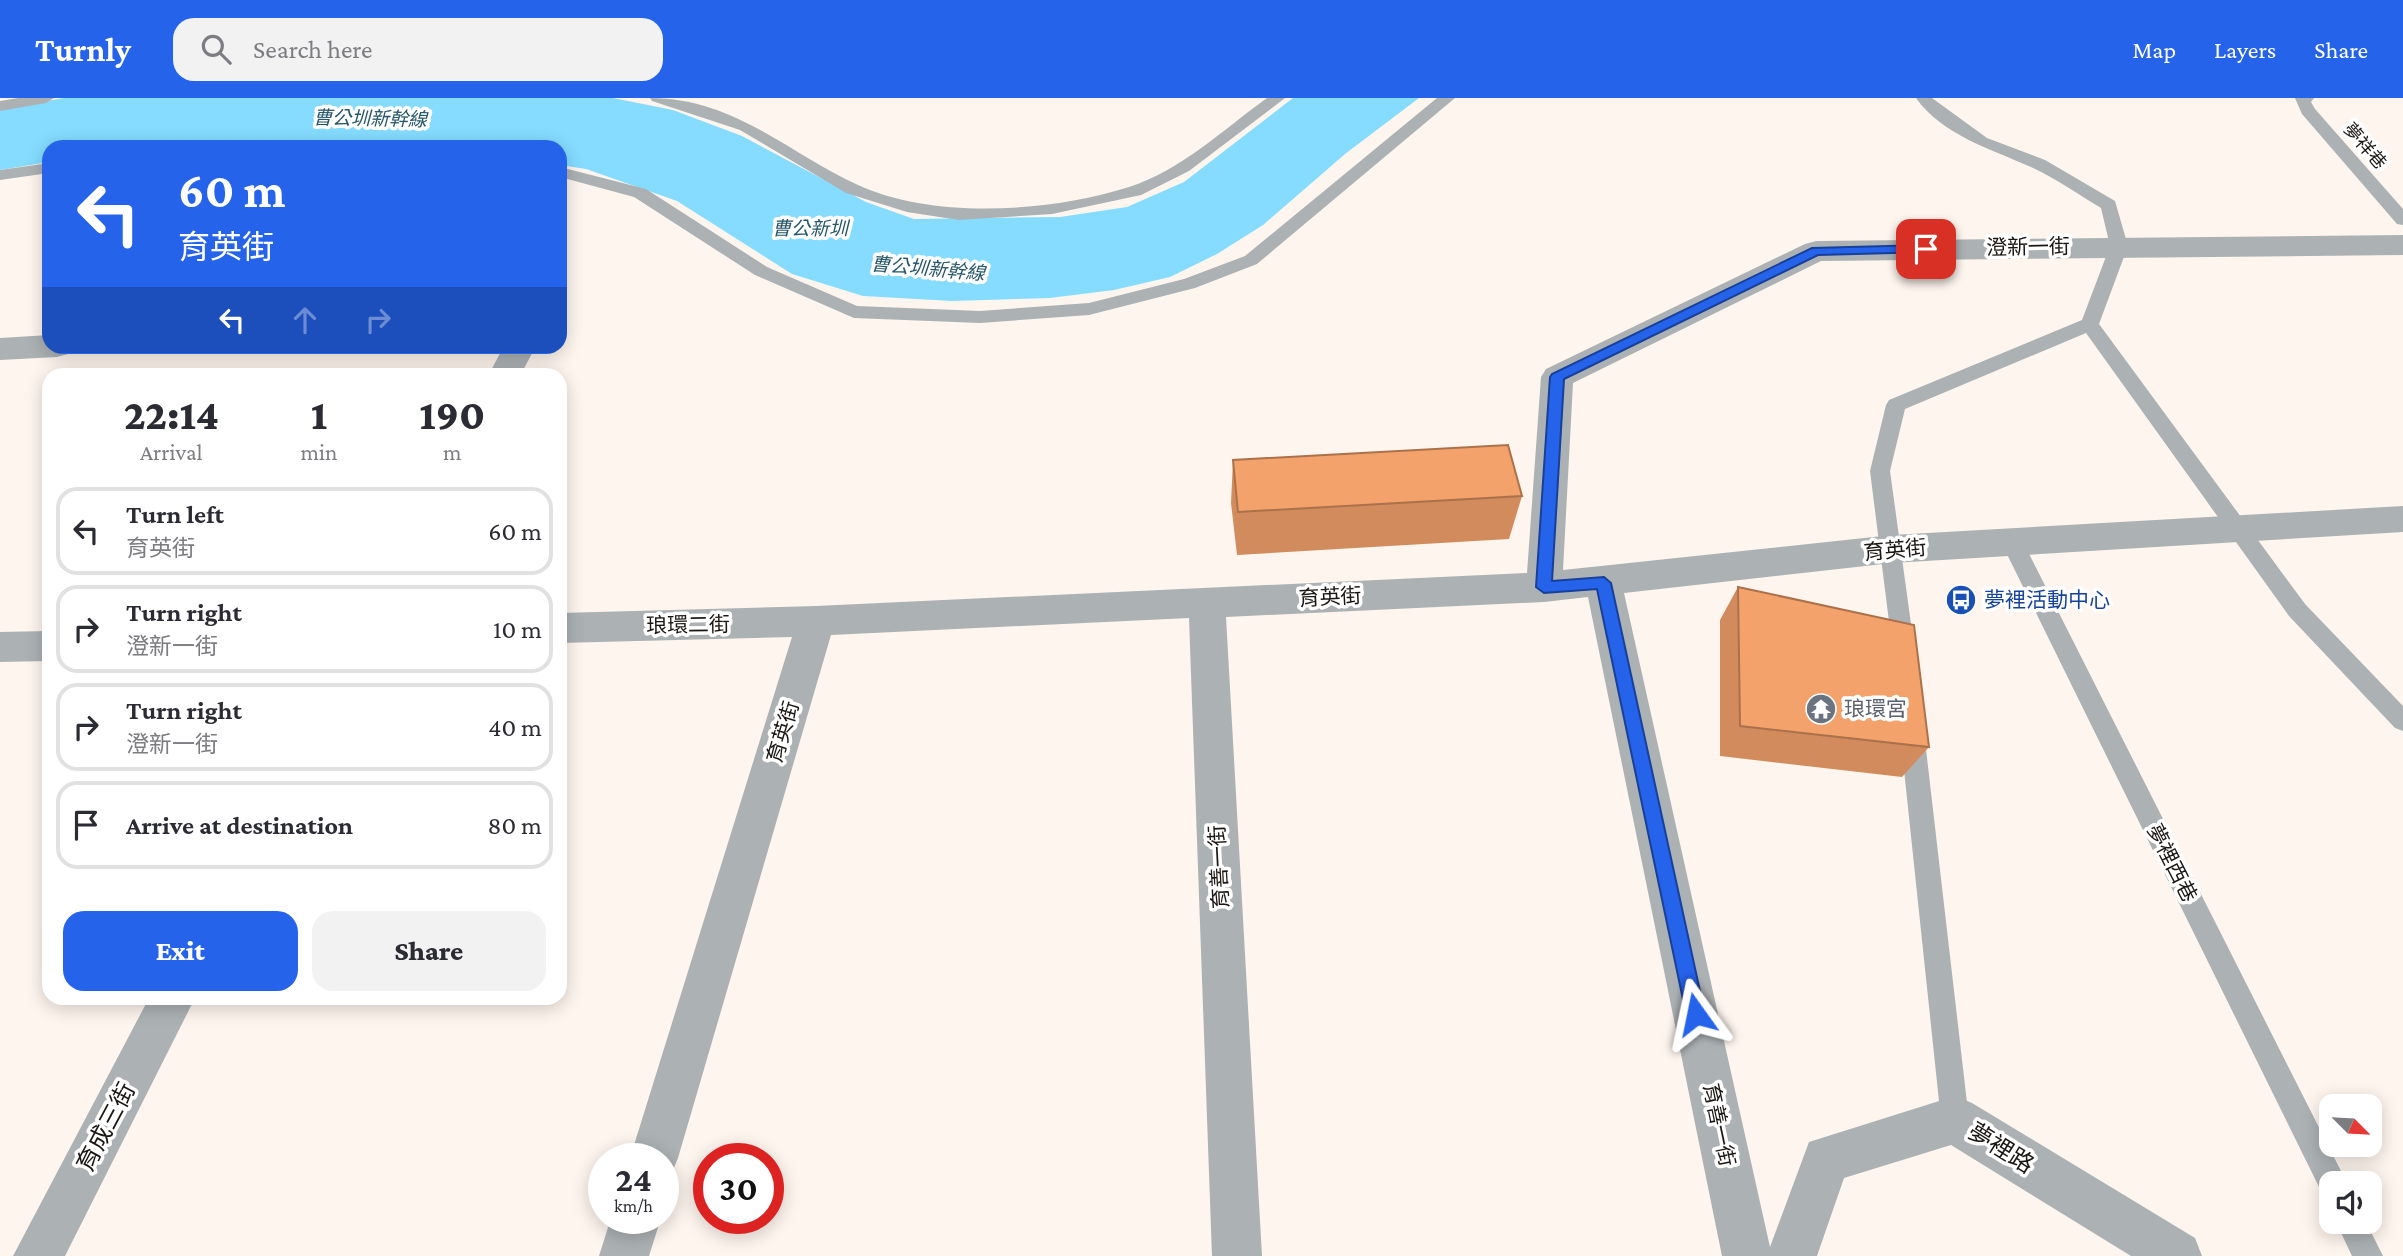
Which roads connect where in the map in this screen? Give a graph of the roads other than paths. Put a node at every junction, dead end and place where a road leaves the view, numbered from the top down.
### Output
1 (46, 98) edge
2 (658, 98) edge
3 (1277, 98) edge
4 (1447, 98) edge
5 (1924, 98) edge
6 (2306, 98) edge
7 (0, 106) edge
8 (42, 169) edge
9 (567, 174) edge
10 (0, 176) edge
11 (2403, 219) edge
12 (2403, 245) edge
13 (2119, 246) junction
14 (2090, 324) junction
15 (42, 347) edge
16 (0, 349) edge
17 (2403, 519) edge
18 (2238, 528) junction
19 (2012, 542) junction
20 (1892, 549) junction
21 (1604, 583) junction
22 (1544, 587) junction
23 (1207, 603) junction
24 (816, 621) junction
25 (567, 628) edge
26 (42, 646) edge
27 (0, 648) edge
28 (1906, 672) edge
29 (1910, 712) edge
30 (2403, 721) edge
31 (169, 1005) edge
32 (1955, 1120) junction
33 (659, 1143) edge
34 (2326, 1171) edge
35 (631, 1234) edge
36 (2357, 1234) edge
37 (38, 1256) edge
38 (624, 1256) edge
39 (1237, 1256) edge
40 (1747, 1256) edge
41 (1792, 1256) edge
42 (2176, 1256) edge
43 (2368, 1256) edge

1 - 7 lane
2 - 3 lane
4 - 9 lane
5 - 13 lane
6 - 11 lane, 夢祥巷
8 - 10 lane
12 - 13 street, 澄新一街
13 - 14 lane
13 - 22 street, 澄新一街
14 - 18 lane
14 - 20 lane
15 - 16 street
17 - 18 street, 育英街
18 - 19 street, 育英街
18 - 30 lane
19 - 20 street, 育英街
19 - 34 lane, 夢裡西巷
20 - 21 street, 育英街
20 - 28 lane
21 - 22 street, 育英街
21 - 40 street, 育善一街
22 - 23 street, 育英街
23 - 24 street, 育英街
23 - 39 street, 育善一街
24 - 25 street, 琅環二街
24 - 33 street, 育英街
26 - 27 street
29 - 32 lane
31 - 37 street, 育成三街
32 - 41 street, 夢裡路
32 - 42 street, 夢裡路
35 - 38 street
36 - 43 lane

